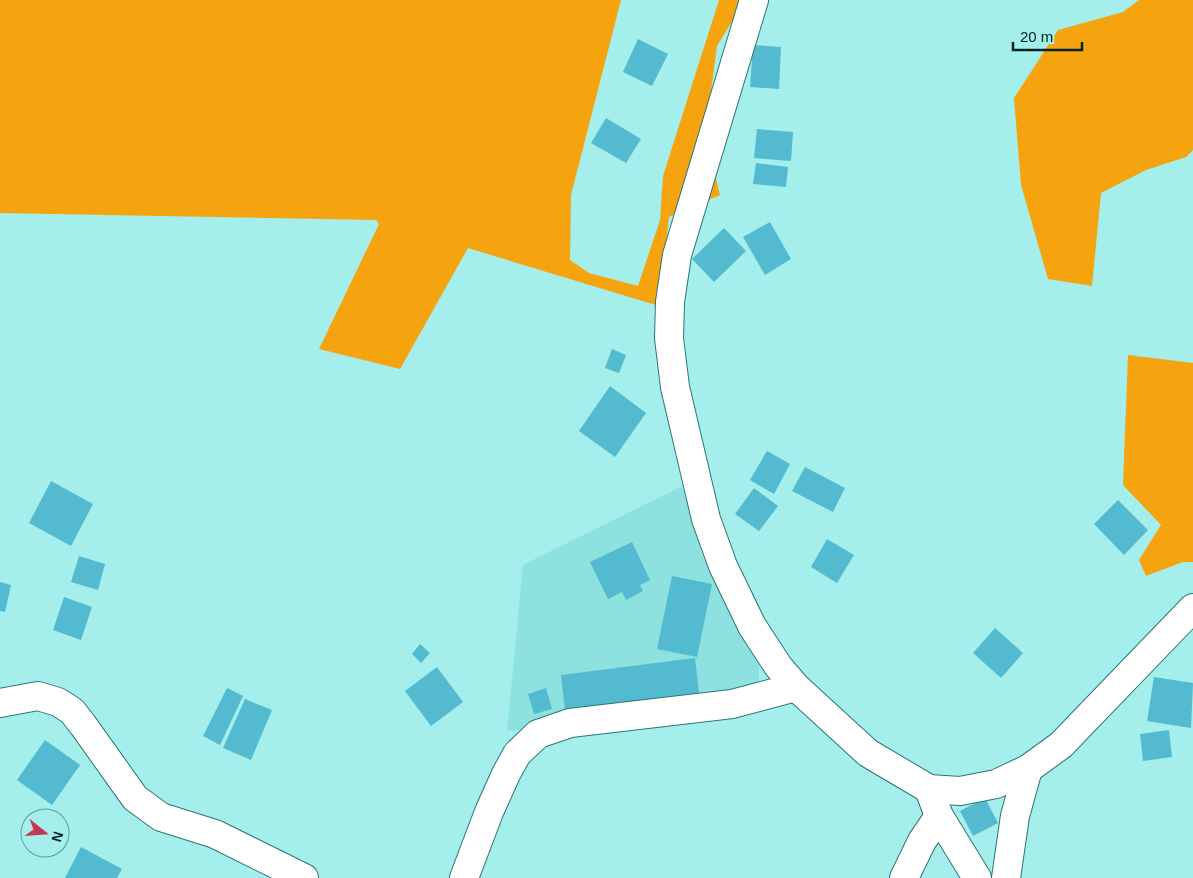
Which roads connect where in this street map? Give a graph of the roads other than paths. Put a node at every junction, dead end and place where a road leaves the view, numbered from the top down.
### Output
1 (754, 0) edge
2 (1193, 608) edge
3 (796, 687) junction
4 (0, 703) edge
5 (1028, 769) junction
6 (929, 789) junction
7 (939, 816) junction
8 (304, 878) edge
9 (464, 878) edge
10 (904, 878) edge
11 (977, 878) edge
12 (1006, 878) edge

1 - 3 street
2 - 5 street
3 - 6 street
3 - 9 street
4 - 8 street
5 - 6 street
5 - 12 street
6 - 7 street
7 - 10 street
7 - 11 street

